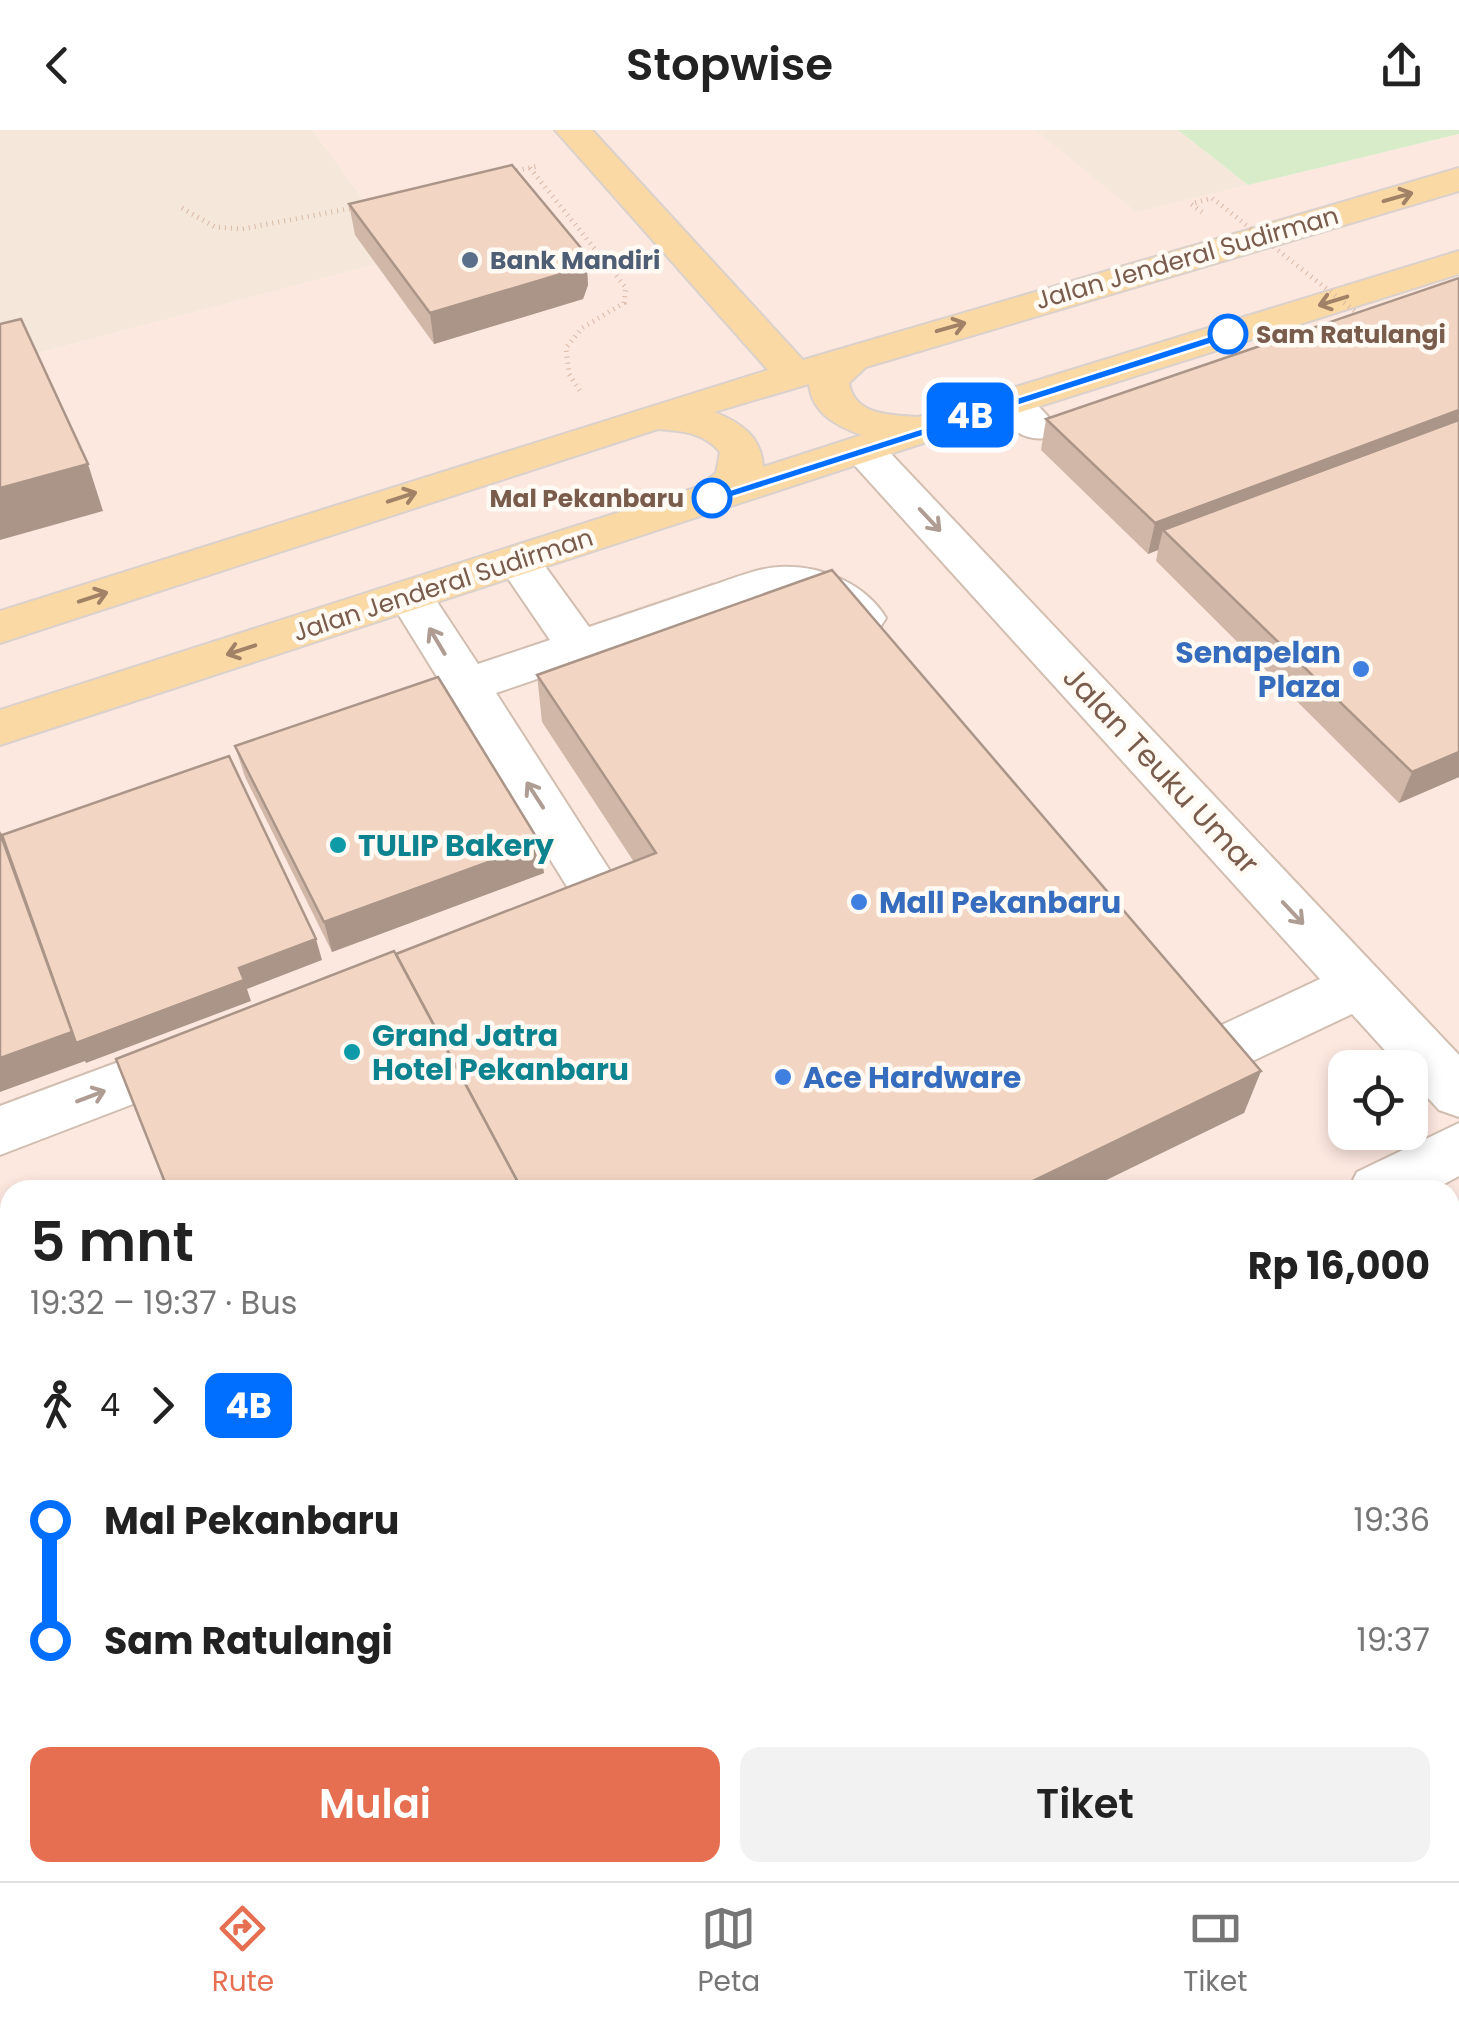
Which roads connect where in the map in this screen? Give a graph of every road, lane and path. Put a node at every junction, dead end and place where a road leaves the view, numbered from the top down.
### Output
1 (584, 142) edge
2 (530, 168) junction
3 (494, 176) edge
4 (1459, 179) edge
5 (365, 205) edge
6 (182, 208) dead end
7 (1202, 212) dead end
8 (1459, 262) edge
9 (1375, 326) edge
10 (858, 354) junction
11 (794, 374) junction
12 (628, 425) junction
13 (933, 426) junction
14 (863, 449) junction
15 (712, 498) junction
16 (518, 561) junction
17 (410, 596) junction
18 (0, 627) edge
19 (579, 647) junction
20 (893, 653) edge
21 (465, 686) junction
22 (0, 728) edge
23 (512, 937) edge
24 (1360, 985) junction
25 (1198, 1003) edge
26 (238, 1040) edge
27 (1449, 1067) edge
28 (0, 1130) edge
29 (1459, 1148) edge
30 (1397, 1180) edge

1 - 2 path
1 - 11 main road
2 - 3 path
2 - 12 path
10 -> 4 main road, Jalan Jenderal Sudirman
5 - 6 path
7 - 9 path, bridge
8 -> 13 main road, Jalan Jenderal Sudirman
10 - 11 main road, Jalan Jenderal Sudirman
10 - 13 main road
11 - 12 main road, Jalan Jenderal Sudirman
12 - 15 main road
18 -> 12 main road, Jalan Jenderal Sudirman
13 - 14 main road, Jalan Jenderal Sudirman
14 - 15 main road, Jalan Jenderal Sudirman
14 -> 24 street, Jalan Teuku Umar
15 - 16 main road, Jalan Jenderal Sudirman
16 - 17 main road, Jalan Jenderal Sudirman
16 - 19 street
21 -> 17 street
17 -> 22 main road, Jalan Jenderal Sudirman
19 - 20 street
19 - 21 street
23 -> 21 street
24 - 25 street
24 - 27 street, Jalan Teuku Umar
28 -> 26 street
29 - 30 street

